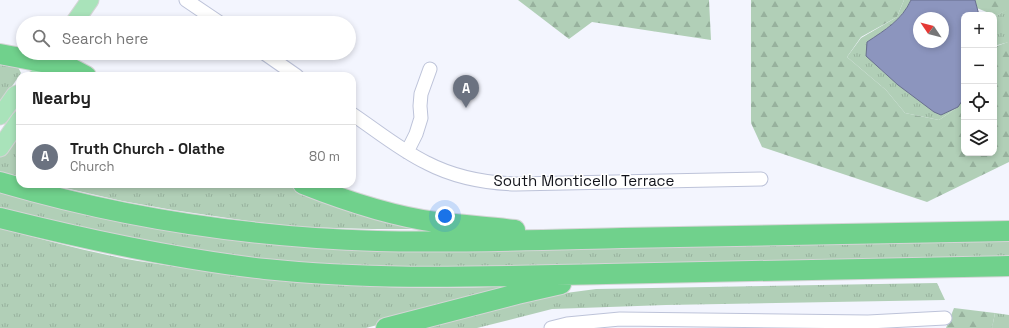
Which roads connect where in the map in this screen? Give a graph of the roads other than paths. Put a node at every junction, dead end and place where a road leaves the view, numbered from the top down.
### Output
1 (90, 0) edge
2 (186, 0) edge
3 (79, 16) edge
4 (210, 16) edge
5 (0, 54) edge
6 (16, 57) edge
7 (28, 60) edge
8 (274, 60) edge
9 (46, 64) edge
10 (430, 69) dead end
11 (78, 72) edge
12 (291, 72) edge
13 (16, 95) edge
14 (0, 116) edge
15 (356, 117) edge
16 (16, 125) edge
17 (0, 148) edge
18 (407, 152) junction
19 (761, 179) dead end
20 (24, 188) edge
21 (314, 188) edge
22 (0, 218) edge
23 (1009, 231) edge
24 (605, 238) junction
25 (1009, 266) edge
26 (604, 274) junction
27 (945, 318) dead end
28 (678, 324) edge
29 (386, 328) edge
30 (551, 328) edge

1 - 3 main road
2 - 4 street
5 - 6 highway
7 - 9 highway
8 - 12 street
9 - 11 highway
10 - 18 street
13 - 14 main road
15 - 18 street, South Monticello Terrace
16 - 17 main road
18 - 19 street, South Monticello Terrace
20 - 24 highway
21 - 24 highway
22 - 26 highway
23 - 24 highway
25 - 26 highway
26 - 29 highway
27 - 28 street
28 - 30 street

